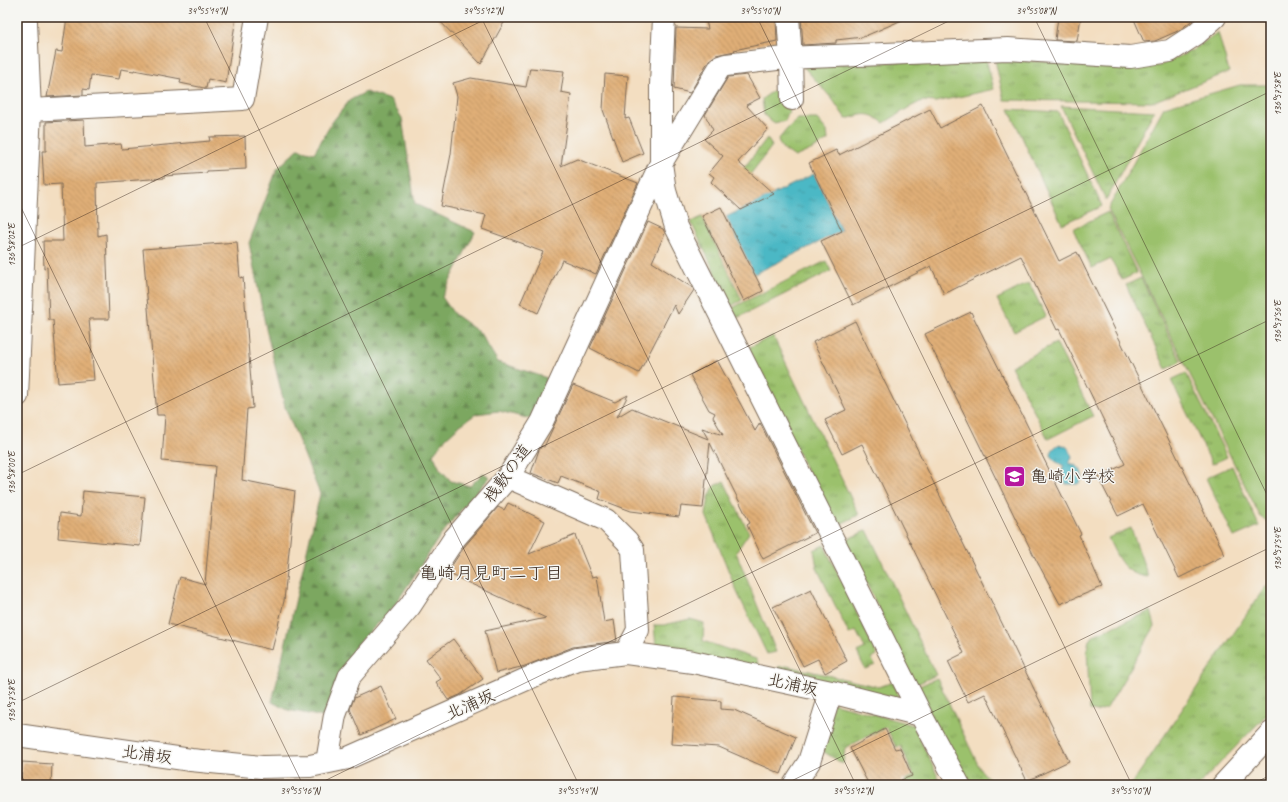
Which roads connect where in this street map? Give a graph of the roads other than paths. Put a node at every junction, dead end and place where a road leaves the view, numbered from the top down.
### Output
1 (257, 17) edge
2 (664, 17) edge
3 (788, 17) edge
4 (1215, 17) edge
5 (26, 19) edge
6 (791, 58) junction
7 (792, 99) dead end
8 (30, 110) junction
9 (661, 163) junction
10 (17, 396) edge
11 (508, 477) junction
12 (626, 653) junction
13 (831, 692) junction
14 (921, 714) junction
15 (1271, 733) edge
16 (17, 735) edge
17 (327, 762) junction
18 (794, 785) edge
19 (959, 785) edge
20 (1222, 785) edge

1 - 8 street
2 - 9 street
3 - 6 street
4 - 6 street
5 - 8 street
6 - 7 street
6 - 9 street, 桟敷の道
8 - 10 street
9 - 11 street, 桟敷の道
9 - 14 street
11 - 12 street
11 - 17 street, 桟敷の道
12 - 13 street, 北浦坂
12 - 17 street, 北浦坂
13 - 14 street, 北浦坂
13 - 18 street
14 - 19 street
15 - 20 street
16 - 17 street, 北浦坂

